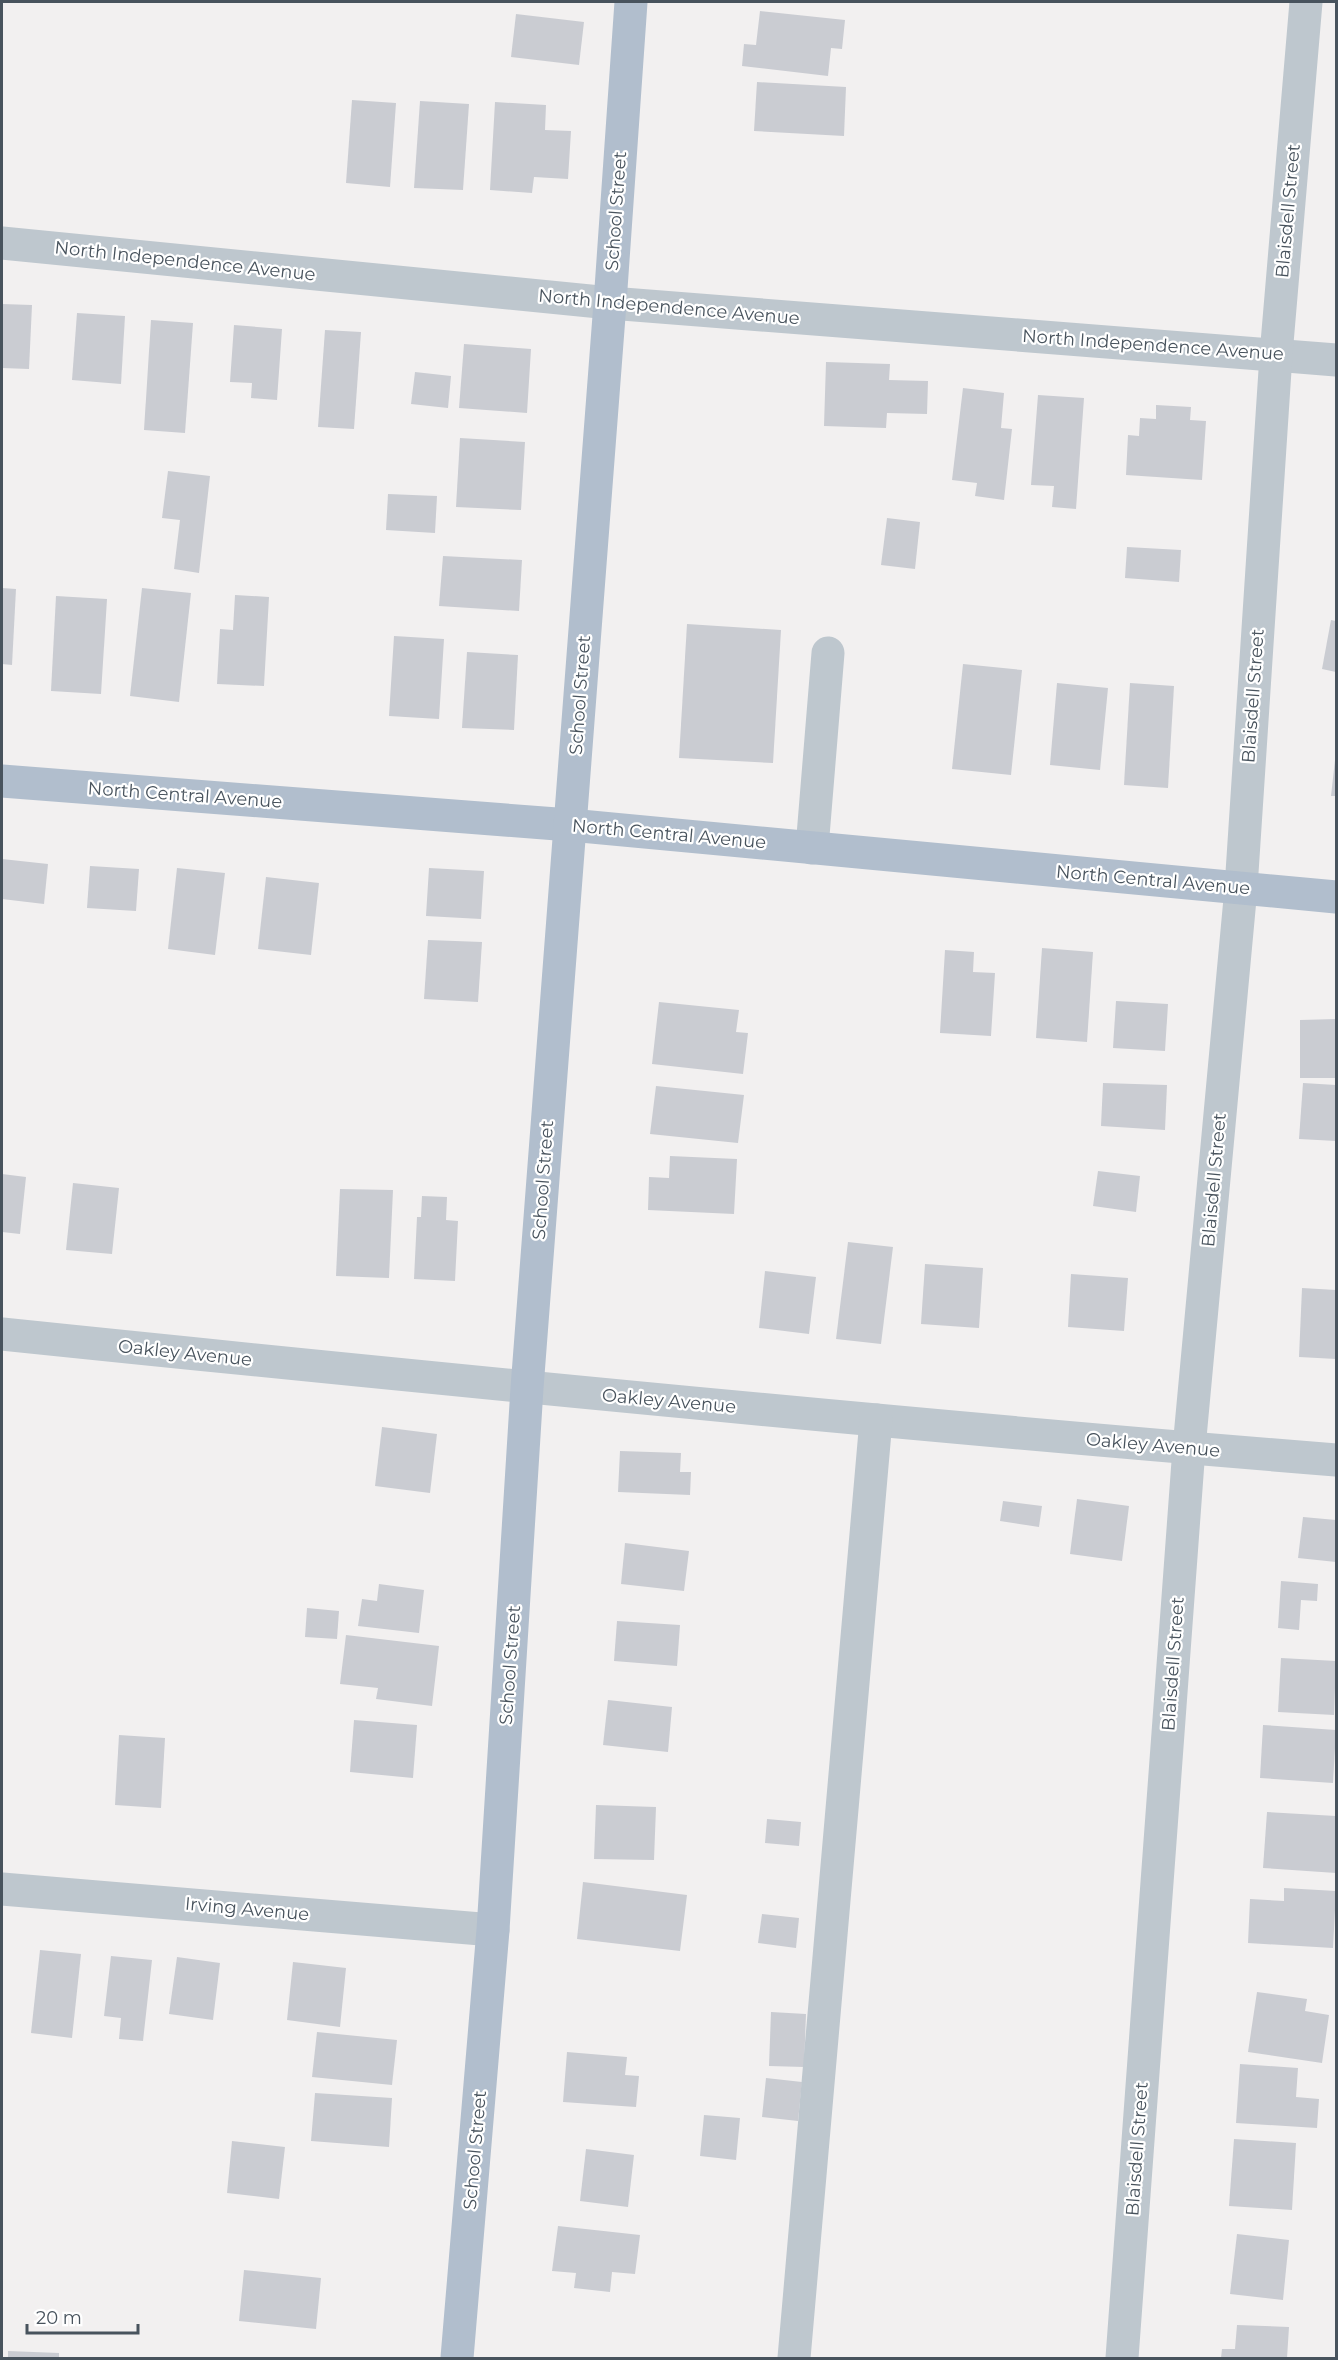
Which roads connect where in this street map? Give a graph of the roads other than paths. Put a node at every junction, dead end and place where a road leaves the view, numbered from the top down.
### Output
1 (631, 2) edge
2 (1306, 2) edge
3 (2, 243) edge
4 (610, 303) junction
5 (1276, 355) junction
6 (1336, 360) edge
7 (828, 653) dead end
8 (2, 781) edge
9 (570, 825) junction
10 (812, 848) junction
11 (1241, 888) junction
12 (1336, 897) edge
13 (2, 1334) edge
14 (527, 1388) junction
15 (876, 1420) junction
16 (1189, 1448) junction
17 (1336, 1460) edge
18 (2, 1889) edge
19 (493, 1930) junction
20 (458, 2358) edge
21 (794, 2358) edge
22 (1122, 2358) edge

1 - 4 main road, School Street
2 - 5 street, Blaisdell Street
3 - 4 street, North Independence Avenue
4 - 5 street, North Independence Avenue
4 - 9 main road, School Street
5 - 6 street, North Independence Avenue
5 - 11 street, Blaisdell Street
7 - 10 street
8 - 9 main road, North Central Avenue
9 - 10 main road, North Central Avenue
9 - 14 main road, School Street
10 - 11 main road, North Central Avenue
11 - 12 main road, North Central Avenue
11 - 16 street, Blaisdell Street
13 - 14 street, Oakley Avenue
14 - 15 street, Oakley Avenue
14 - 19 main road, School Street
15 - 16 street, Oakley Avenue
15 - 21 street
16 - 17 street, Oakley Avenue
16 - 22 street, Blaisdell Street
18 - 19 street, Irving Avenue
19 - 20 main road, School Street

